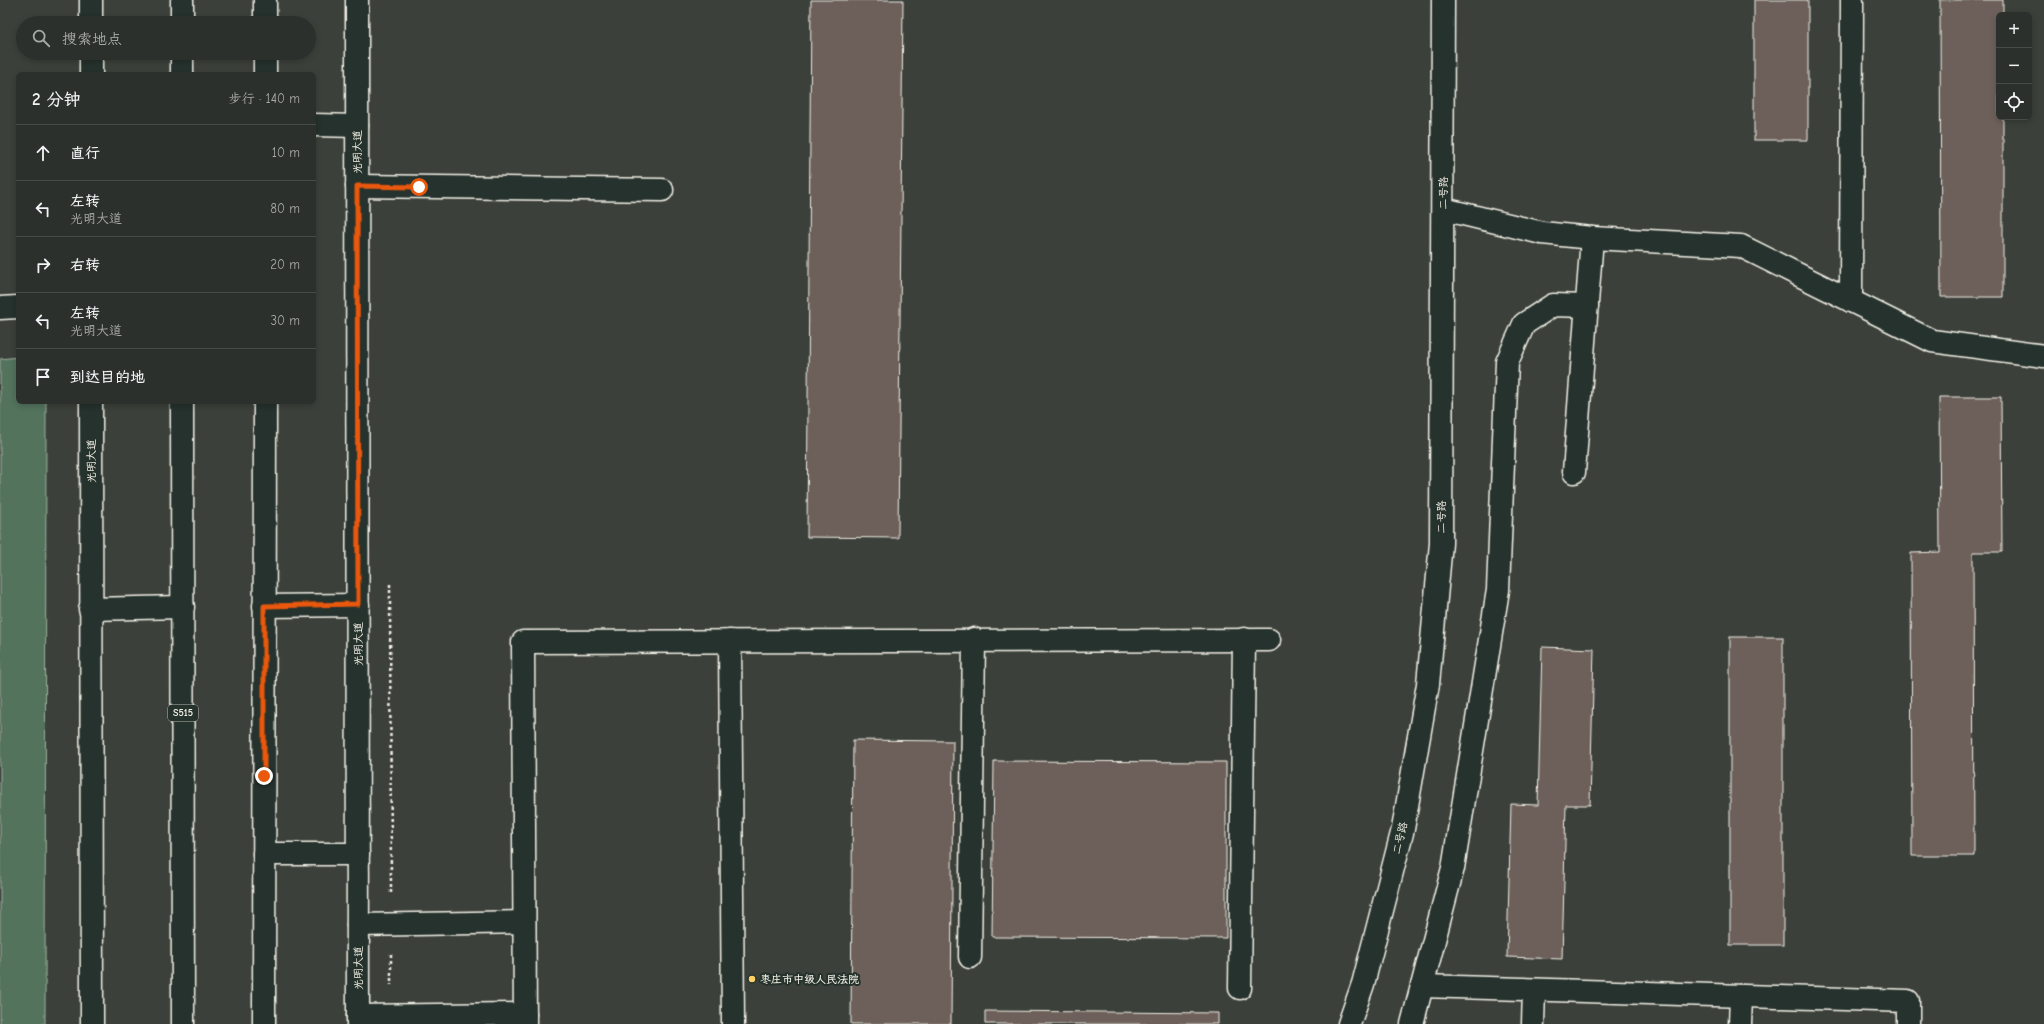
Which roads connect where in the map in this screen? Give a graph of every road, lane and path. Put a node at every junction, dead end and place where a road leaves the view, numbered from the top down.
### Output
1 (91, 0) edge
2 (182, 0) edge
3 (265, 0) edge
4 (357, 0) edge
5 (1443, 0) edge
6 (1852, 0) edge
7 (91, 16) edge
8 (182, 16) edge
9 (265, 16) edge
10 (91, 60) edge
11 (182, 60) edge
12 (265, 60) edge
13 (91, 72) edge
14 (182, 72) edge
15 (265, 72) edge
16 (316, 125) edge
17 (357, 126) junction
18 (357, 186) junction
19 (662, 190) dead end
20 (1443, 209) junction
21 (1592, 238) junction
22 (1851, 301) junction
23 (1587, 306) junction
24 (16, 307) edge
25 (0, 308) edge
26 (2044, 356) edge
27 (91, 404) edge
28 (182, 404) edge
29 (265, 404) edge
30 (1574, 472) dead end
31 (358, 604) junction
32 (264, 606) junction
33 (183, 608) junction
34 (90, 610) junction
35 (1244, 639) junction
36 (974, 640) junction
37 (1269, 640) dead end
38 (730, 641) junction
39 (264, 854) junction
40 (358, 854) junction
41 (524, 922) junction
42 (358, 925) junction
43 (970, 957) dead end
44 (1422, 986) junction
45 (1240, 988) dead end
46 (1534, 990) junction
47 (1741, 996) junction
48 (525, 1019) edge
49 (358, 1020) edge
50 (92, 1024) edge
51 (183, 1024) edge
52 (264, 1024) edge
53 (733, 1024) edge
54 (1349, 1024) edge
55 (1412, 1024) edge
56 (1533, 1024) edge
57 (1740, 1024) edge
58 (1908, 1024) edge

1 - 7 street
2 - 8 street
3 - 9 street
4 - 17 street, 光明大道
5 - 20 street, 二号路
6 - 22 street
10 - 13 street
11 - 14 street
12 - 15 street
16 - 17 street
17 - 18 street, 光明大道
18 - 19 street
18 - 31 street, 光明大道
20 - 21 street
20 - 54 street, 二号路
21 - 22 street
21 - 23 street
22 - 26 street
23 - 30 street
23 - 44 street
24 - 25 street
27 - 34 street, 光明大道
28 - 33 street, S515
29 - 32 street
31 - 32 street
31 - 40 street, 光明大道
32 - 39 street
33 - 34 street
33 - 51 street, S515
34 - 50 street, 光明大道
35 - 36 street
35 - 37 street
35 - 45 street
36 - 38 street
36 - 43 street
38 - 41 street
38 - 53 street
39 - 40 street
39 - 52 street
40 - 42 street, 光明大道
41 - 42 street
41 - 48 street
42 - 49 street, 光明大道
44 - 46 street
44 - 55 street
46 - 47 street
46 - 56 street
47 - 57 street
47 - 58 street
48 - 49 street

